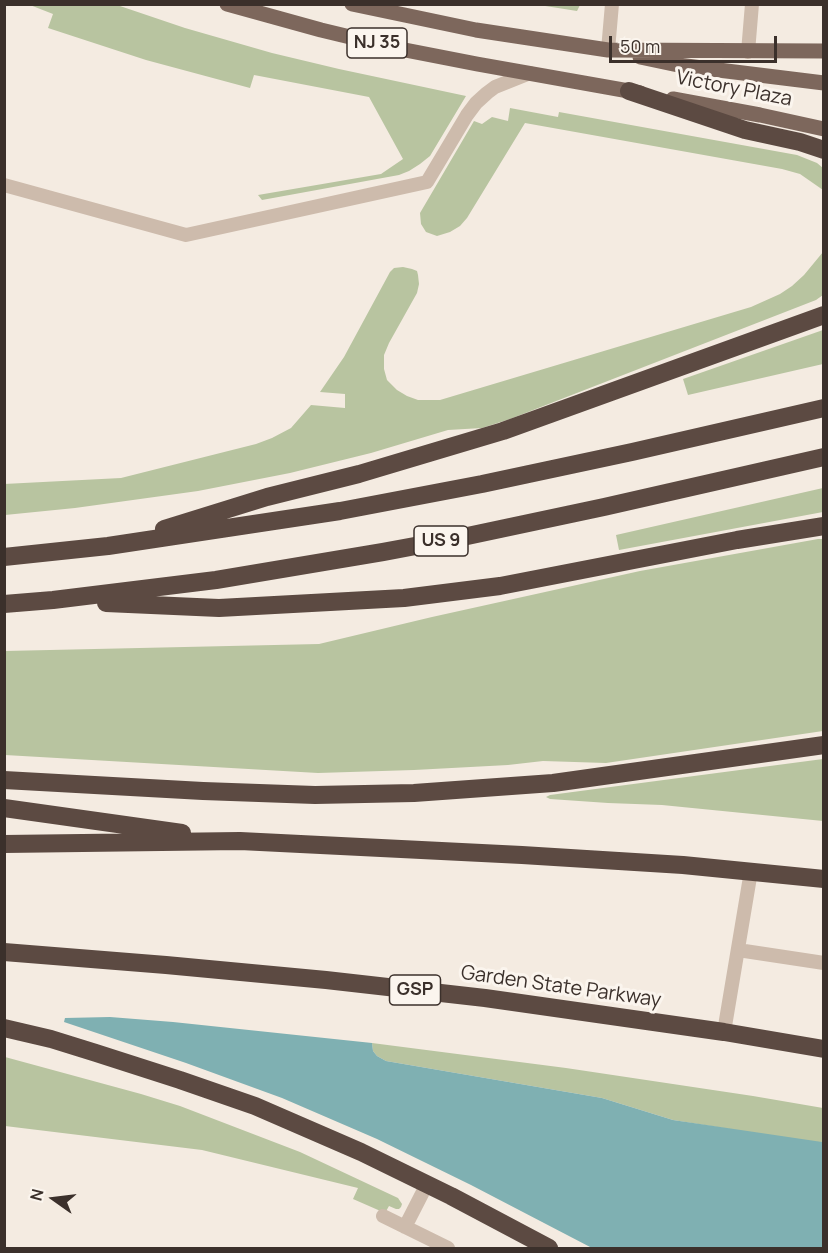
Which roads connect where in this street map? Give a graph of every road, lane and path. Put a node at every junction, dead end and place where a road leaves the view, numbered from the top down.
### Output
1 (227, 4) edge
2 (352, 4) edge
3 (612, 4) edge
4 (752, 4) edge
5 (608, 50) junction
6 (748, 51) junction
7 (824, 51) edge
8 (530, 74) junction
9 (824, 83) edge
10 (629, 91) junction
11 (824, 129) edge
12 (824, 150) edge
13 (4, 185) edge
14 (822, 315) edge
15 (824, 408) edge
16 (824, 457) edge
17 (824, 526) edge
18 (108, 546) junction
19 (4, 557) edge
20 (53, 600) junction
21 (4, 604) edge
22 (824, 745) edge
23 (4, 780) edge
24 (4, 808) edge
25 (240, 841) junction
26 (4, 844) edge
27 (751, 871) junction
28 (824, 879) edge
29 (738, 950) junction
30 (4, 952) edge
31 (824, 963) edge
32 (4, 1028) edge
33 (724, 1032) junction
34 (824, 1049) edge
35 (427, 1184) junction
36 (383, 1216) dead end
37 (405, 1227) junction
38 (448, 1248) edge
39 (549, 1248) edge

1 - 8 main road, NJ 35
2 - 5 main road, NJ 35
3 - 5 lane
4 - 6 lane
5 - 6 main road, NJ 35
5 - 9 main road, Victory Plaza
6 - 7 main road, NJ 35
8 - 10 main road, Victory Plaza / NJ 35
8 - 13 lane
10 - 11 main road, Victory Plaza / NJ 35
10 - 12 highway
14 - 18 highway
15 - 18 highway, US 9
16 - 20 highway, US 9
17 - 20 highway
18 - 19 highway, US 9
20 - 21 highway, US 9
22 - 23 highway
24 - 25 highway
25 - 26 highway
25 - 27 highway
27 - 28 highway
27 - 29 lane
29 - 31 lane
29 - 33 lane
30 - 33 highway, Garden State Parkway / GSP
32 - 35 highway
33 - 34 highway, Garden State Parkway / GSP
35 - 37 lane
35 - 39 highway
36 - 37 lane
37 - 38 lane

